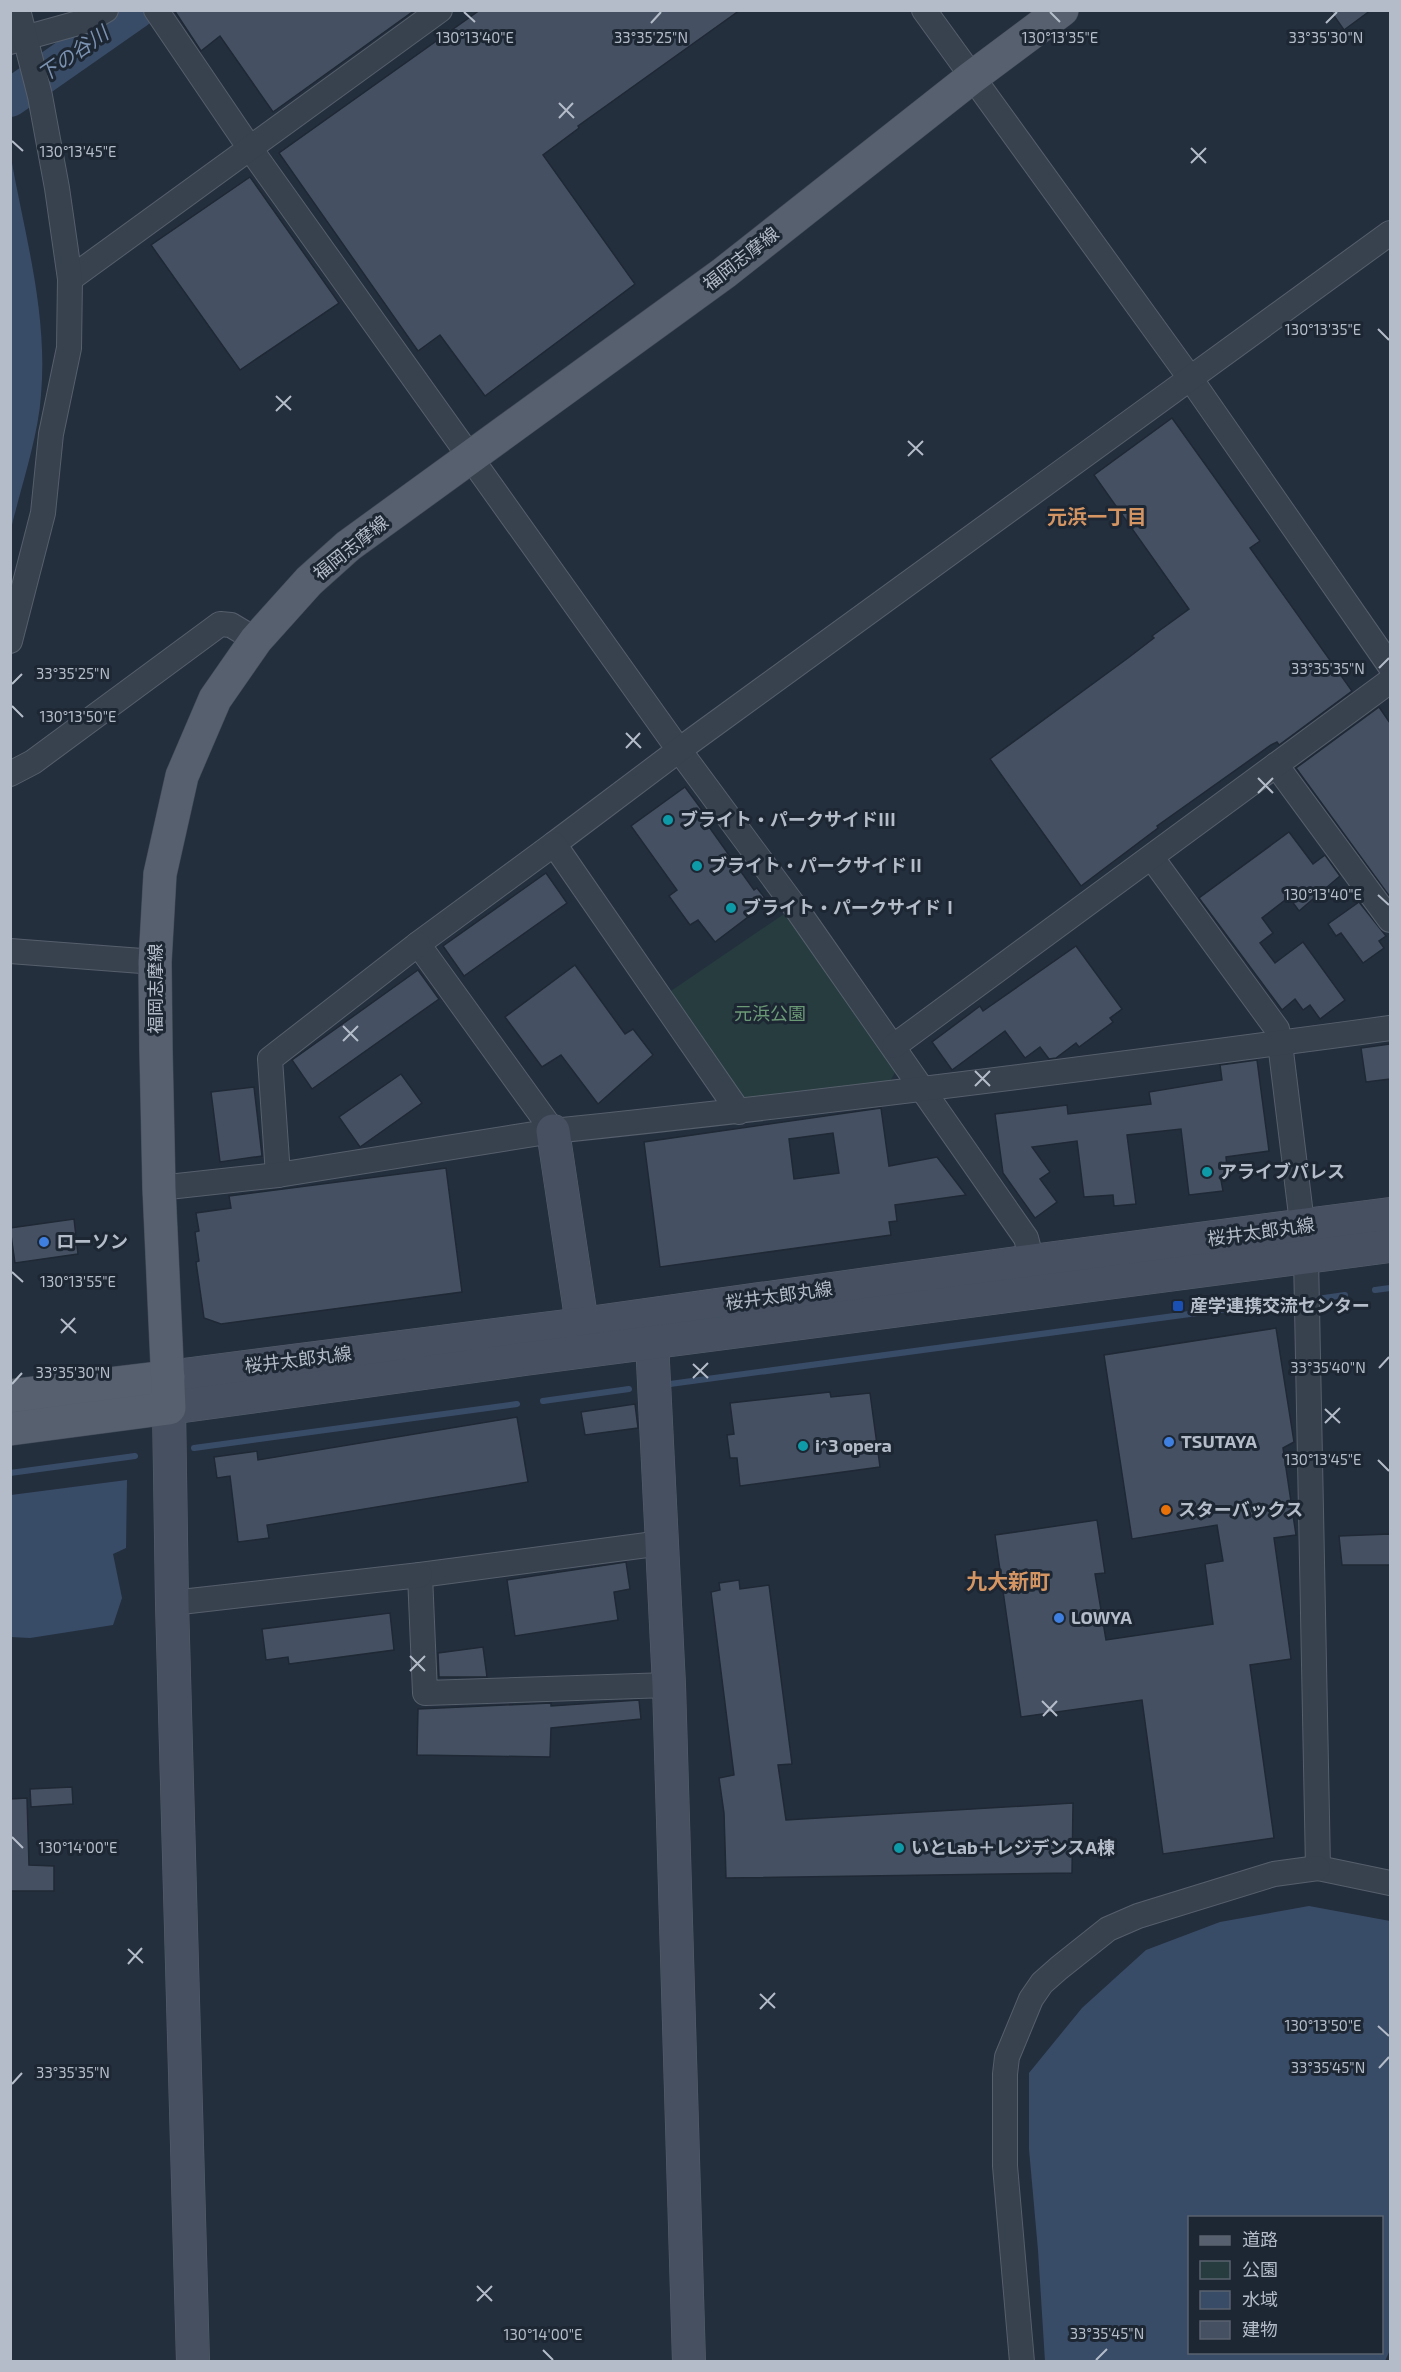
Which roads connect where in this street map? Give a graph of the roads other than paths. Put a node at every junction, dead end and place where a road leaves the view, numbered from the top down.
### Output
1 (18, 10) edge
2 (106, 10) edge
3 (156, 10) edge
4 (440, 10) edge
5 (924, 10) edge
6 (1062, 10) edge
7 (16, 40) edge
8 (971, 78) junction
9 (249, 147) junction
10 (1390, 233) edge
11 (70, 279) junction
12 (1190, 378) junction
13 (471, 458) junction
14 (256, 640) junction
15 (10, 641) edge
16 (1390, 666) edge
17 (1390, 681) edge
18 (679, 750) junction
19 (1276, 765) junction
20 (10, 774) edge
21 (554, 844) junction
22 (1152, 858) junction
23 (1390, 920) edge
24 (418, 944) junction
25 (10, 951) edge
26 (155, 962) junction
27 (1390, 1028) edge
28 (1281, 1043) junction
29 (894, 1047) junction
30 (923, 1089) junction
31 (739, 1112) junction
32 (553, 1131) junction
33 (278, 1175) junction
34 (159, 1188) junction
35 (1390, 1214) edge
36 (1305, 1241) junction
37 (1390, 1246) edge
38 (1032, 1261) junction
39 (582, 1324) junction
40 (651, 1329) junction
41 (169, 1392) junction
42 (10, 1396) edge
43 (10, 1429) edge
44 (662, 1543) junction
45 (420, 1575) junction
46 (172, 1603) junction
47 (669, 1684) junction
48 (1318, 1868) junction
49 (1390, 1883) edge
50 (193, 2361) edge
51 (689, 2361) edge
52 (1022, 2361) edge

1 - 7 street
2 - 7 street
3 - 9 street
4 - 9 street
5 - 8 street
6 - 8 main road, 福岡志摩線
7 - 11 street
8 - 12 street
8 - 13 main road, 福岡志摩線
9 - 11 street
9 - 13 street
10 - 12 street
11 - 15 street
12 - 16 street
12 - 18 street
13 - 14 main road, 福岡志摩線
13 - 18 street
14 - 20 street
14 - 26 main road, 福岡志摩線
17 - 19 street
18 - 21 street
18 - 29 street
19 - 22 street
19 - 23 street
21 - 24 street
21 - 31 street
22 - 28 street
22 - 29 street
24 - 32 street
24 - 33 street
25 - 26 street
26 - 34 main road, 福岡志摩線
27 - 28 street
28 - 30 street
28 - 36 street
29 - 30 street
30 - 31 street
30 - 38 street
31 - 32 street
32 - 33 street
32 - 39 main road
33 - 34 street
34 - 41 main road, 福岡志摩線
35 - 36 main road, 桜井太郎丸線
36 - 37 main road, 桜井太郎丸線
36 - 38 main road, 桜井太郎丸線
36 - 40 main road, 桜井太郎丸線
36 - 48 street
38 - 40 main road, 桜井太郎丸線
39 - 40 main road, 桜井太郎丸線
39 - 41 main road, 桜井太郎丸線
40 - 41 main road, 桜井太郎丸線
40 - 44 main road
41 - 42 main road
41 - 43 main road
41 - 46 main road
44 - 45 street
44 - 47 main road
45 - 46 street
45 - 47 street
46 - 50 main road
47 - 51 main road
48 - 49 street
48 - 52 street

